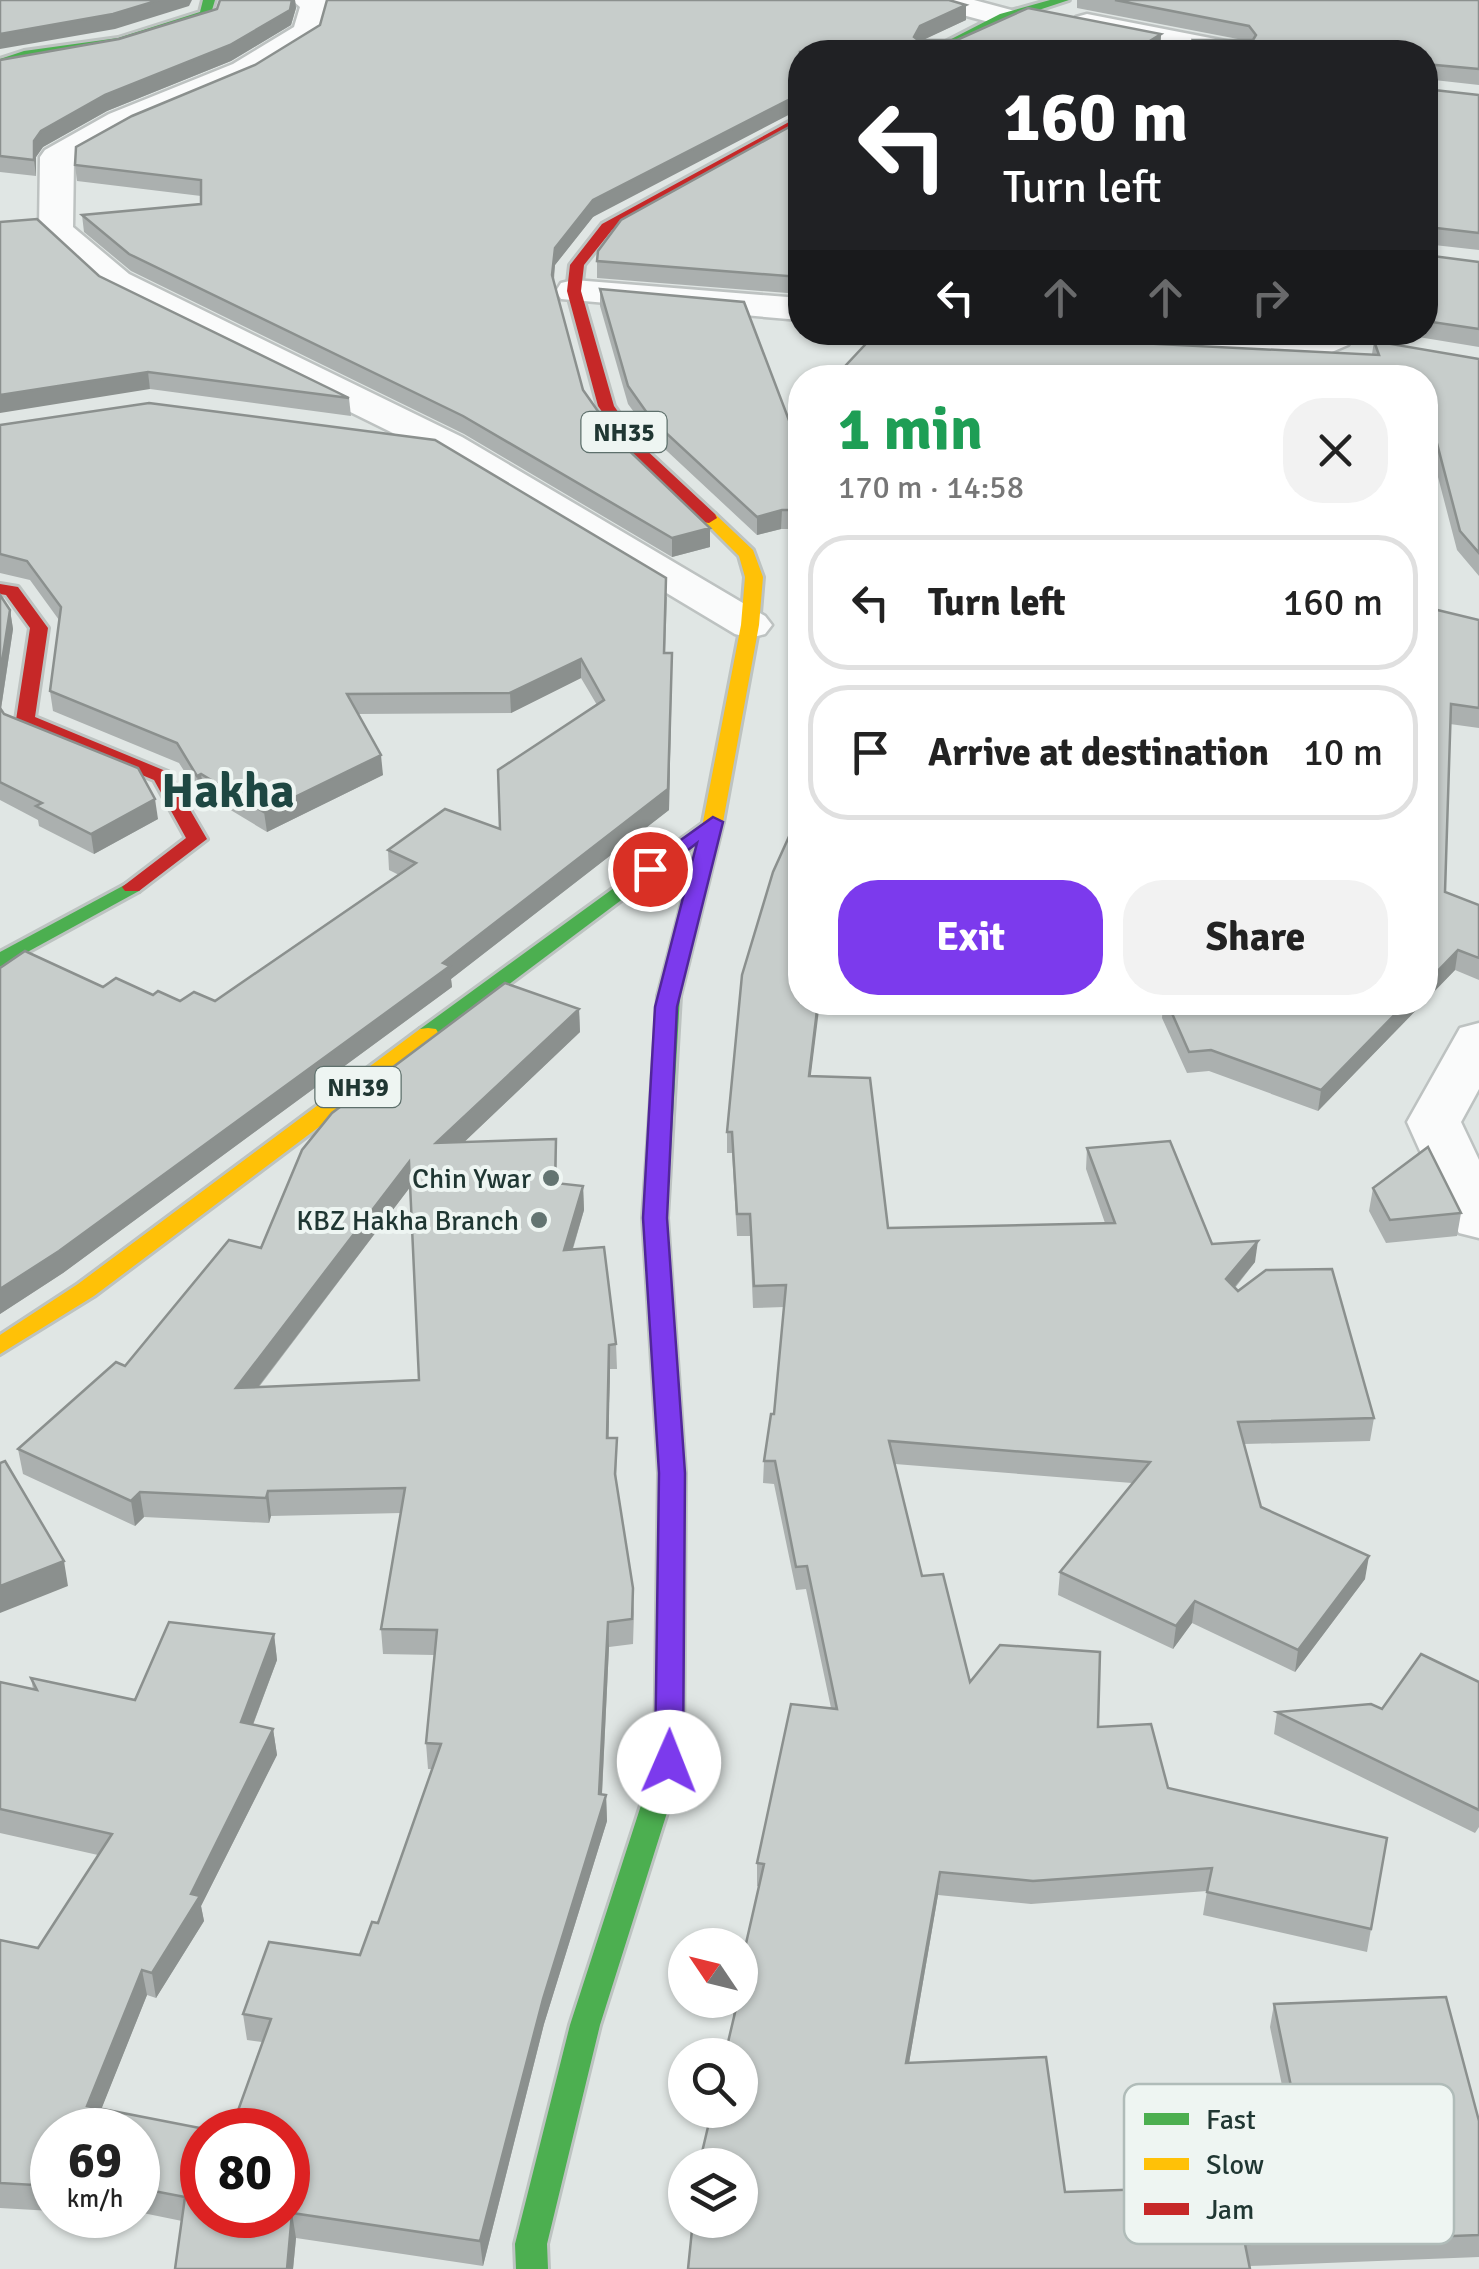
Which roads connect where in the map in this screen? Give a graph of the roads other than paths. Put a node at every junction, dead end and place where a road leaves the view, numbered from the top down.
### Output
1 (208, 0) edge
2 (307, 0) edge
3 (939, 0) edge
4 (1063, 0) edge
5 (1014, 14) junction
6 (958, 40) edge
7 (1166, 40) edge
8 (0, 64) edge
9 (788, 131) edge
10 (574, 291) junction
11 (788, 308) edge
12 (1200, 345) edge
13 (1327, 345) edge
14 (329, 429) edge
15 (448, 445) junction
16 (0, 588) edge
17 (750, 625) junction
18 (713, 822) junction
19 (0, 961) edge
20 (1479, 1038) edge
21 (1479, 1220) edge
22 (0, 1346) edge
23 (532, 2269) edge

1 - 8 main road
2 - 15 street
3 - 5 street
4 - 5 main road
5 - 6 main road
5 - 7 street
9 - 10 main road
10 - 11 street
10 - 17 main road, NH35
12 - 13 street
14 - 15 street
15 - 17 street
16 - 19 main road
17 - 18 main road, NH35
18 - 22 main road, NH39
18 - 23 main road
20 - 21 street

